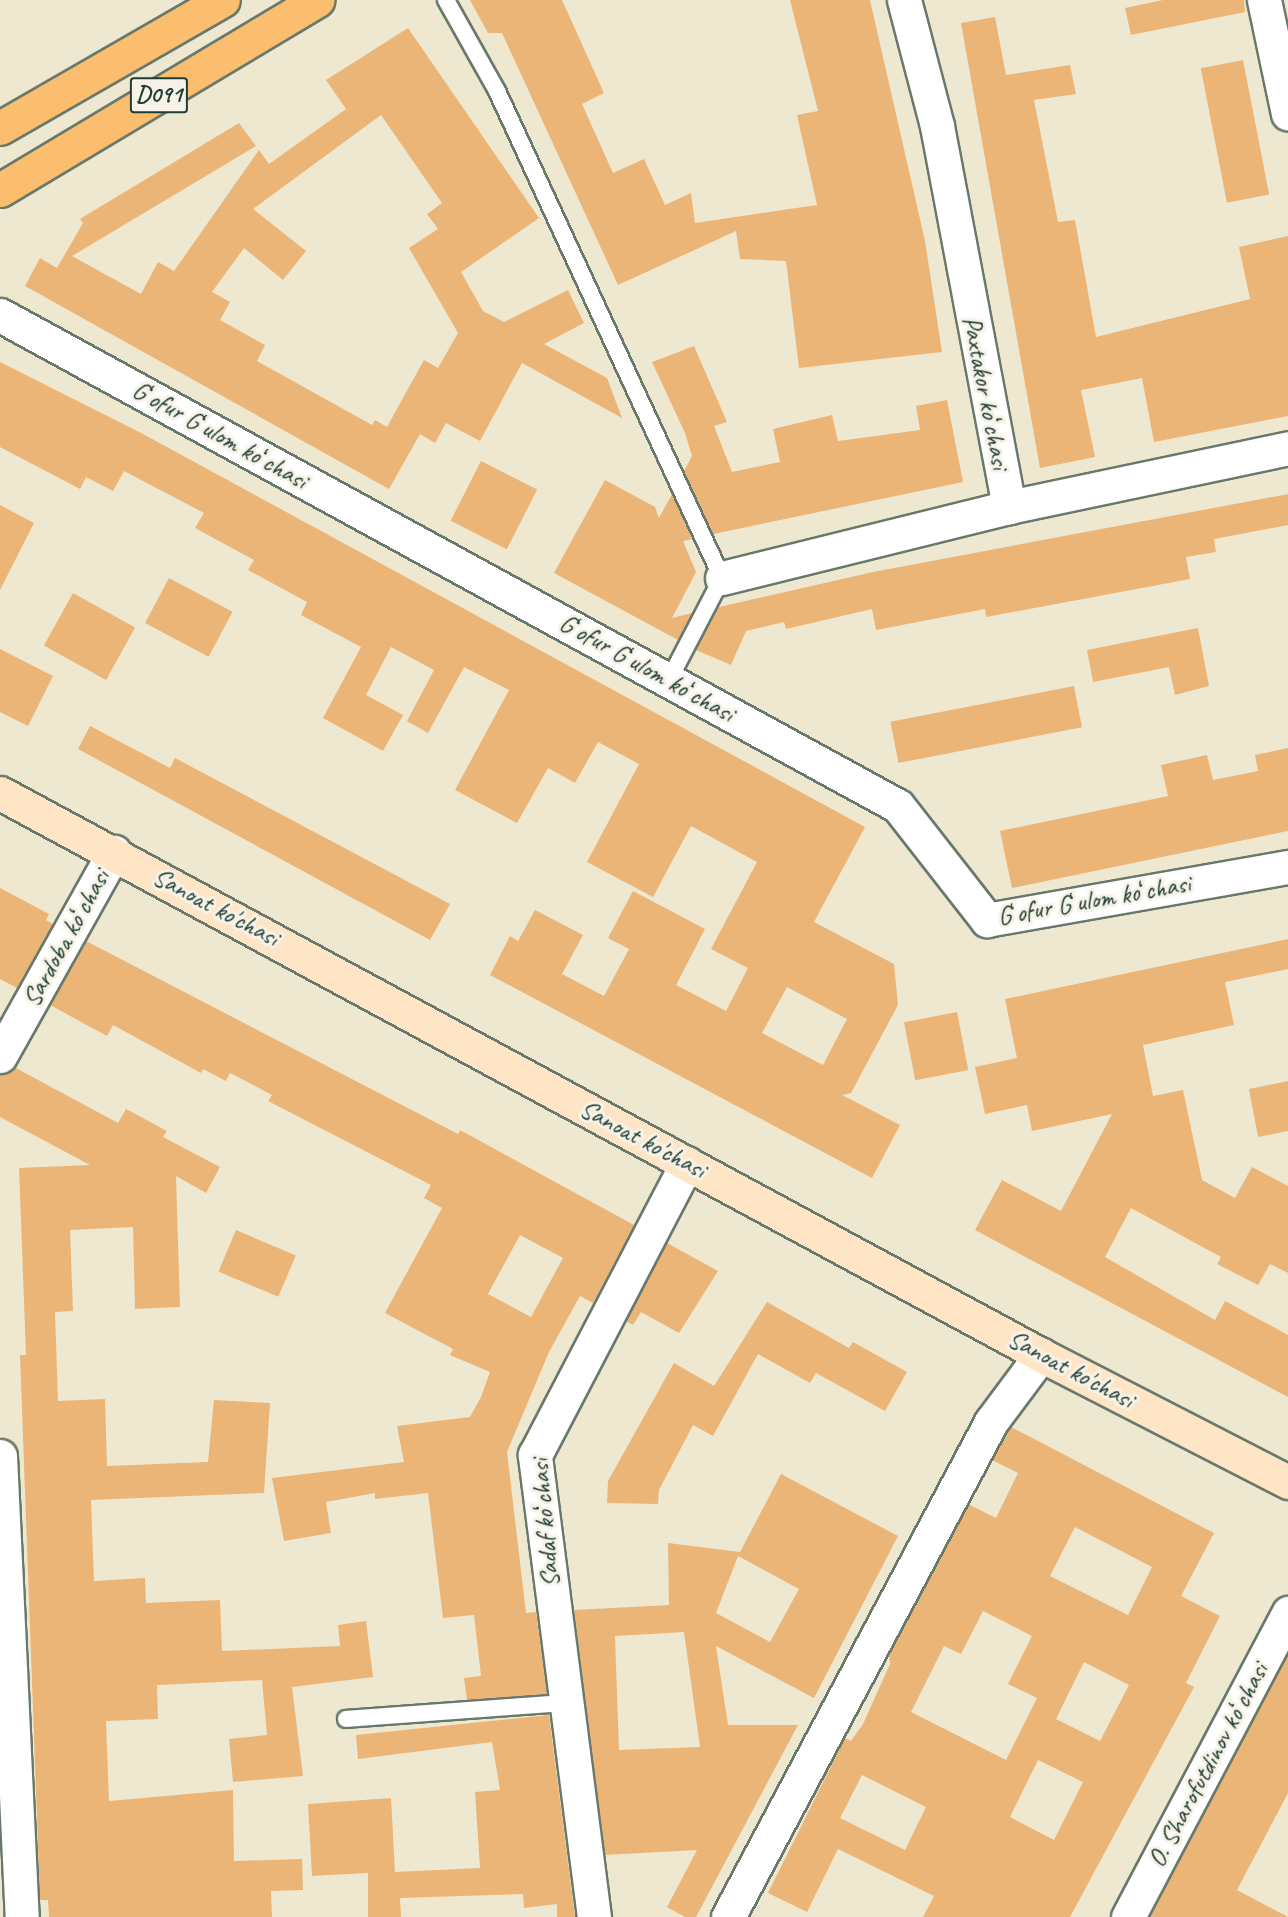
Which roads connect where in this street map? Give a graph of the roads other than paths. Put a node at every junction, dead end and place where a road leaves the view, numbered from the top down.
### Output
1 (223, 0) edge
2 (318, 0) edge
3 (446, 0) edge
4 (904, 0) edge
5 (1264, 0) edge
6 (1288, 114) edge
7 (0, 128) edge
8 (0, 190) edge
9 (0, 315) edge
10 (1288, 448) edge
11 (1009, 507) junction
12 (722, 578) junction
13 (669, 680) junction
14 (0, 793) edge
15 (114, 852) junction
16 (1288, 867) edge
17 (0, 1056) edge
18 (687, 1163) junction
19 (1041, 1355) junction
20 (0, 1456) edge
21 (1288, 1482) edge
22 (1288, 1613) edge
23 (567, 1703) junction
24 (346, 1719) dead end
25 (22, 1917) edge
26 (594, 1917) edge
27 (728, 1917) edge
28 (1128, 1917) edge

1 - 7 highway, D091
2 - 8 highway, D091
3 - 12 lane
4 - 11 street, Paxtakor koʻchasi
5 - 6 street
9 - 13 street, Gʻofur Gʻulom koʻchasi
10 - 11 street
11 - 12 street
12 - 13 lane
13 - 16 street, Gʻofur Gʻulom koʻchasi
14 - 15 main road, Sanoat ko'chasi
15 - 17 street, Sardoba koʻchasi
15 - 18 main road, Sanoat ko'chasi
18 - 19 main road, Sanoat ko'chasi
18 - 23 street, Sadaf koʻchasi
19 - 21 main road, Sanoat ko'chasi
19 - 27 street
20 - 25 street
22 - 28 street, O. Sharofutdinov koʻchasi
23 - 24 lane
23 - 26 street, Sadaf koʻchasi

